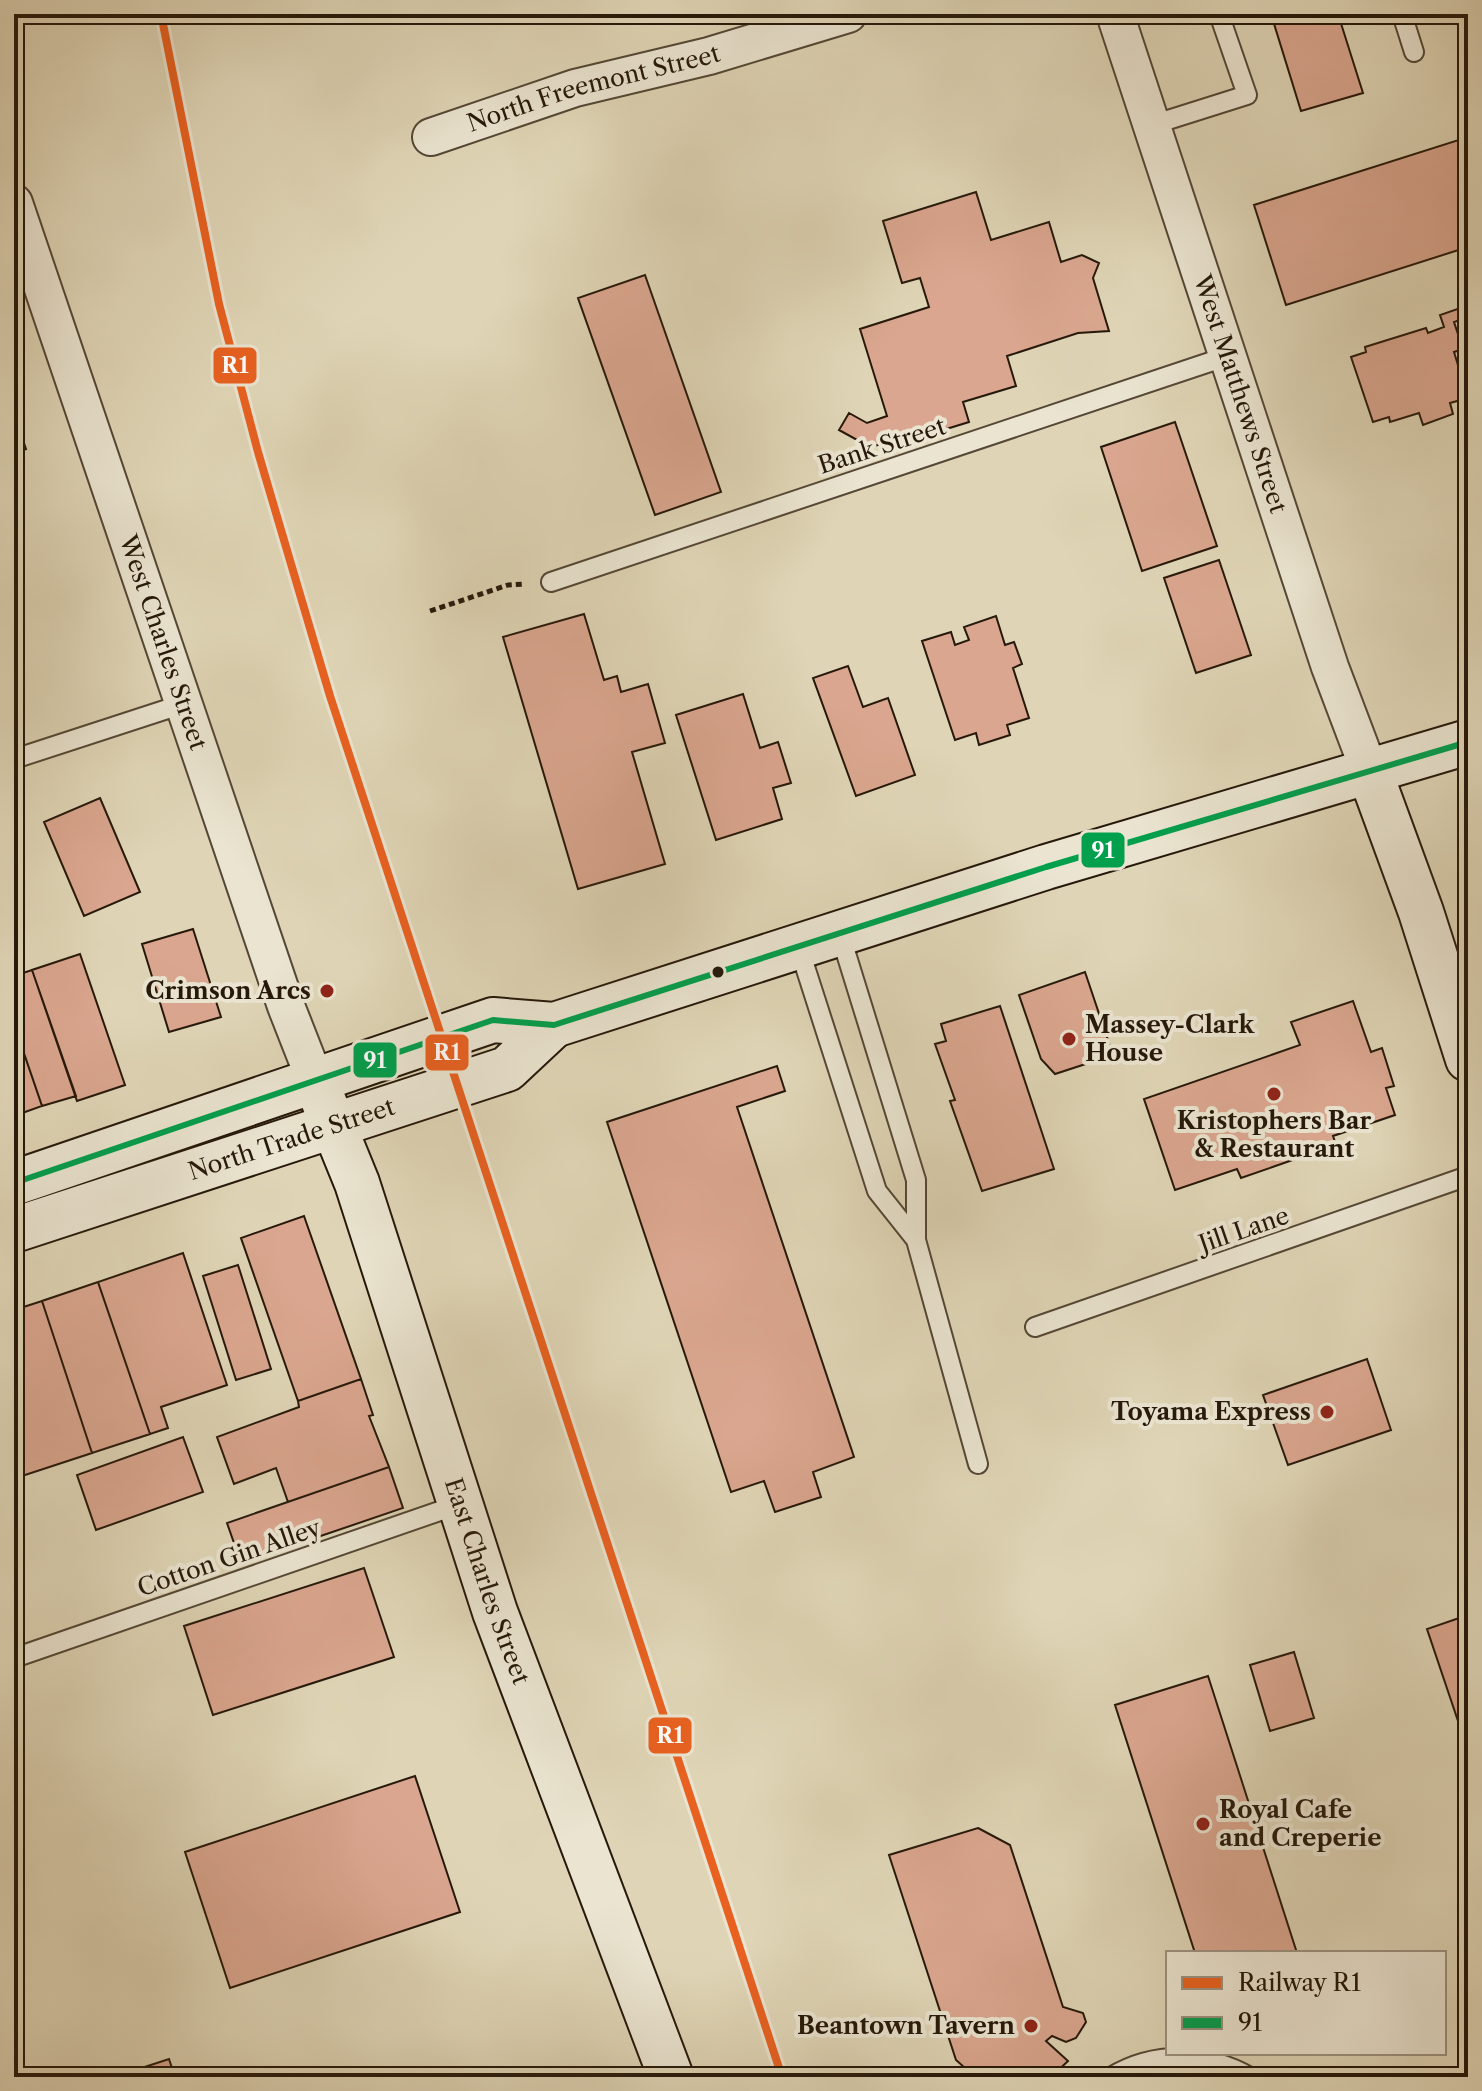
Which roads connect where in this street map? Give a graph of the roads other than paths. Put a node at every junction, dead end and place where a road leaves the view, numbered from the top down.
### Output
1 (1115, 14) edge
2 (1219, 14) edge
3 (1402, 14) edge
4 (834, 16) edge
5 (1414, 52) dead end
6 (1152, 125) junction
7 (431, 137) dead end
8 (14, 203) edge
9 (25, 277) edge
10 (1228, 356) junction
11 (551, 582) dead end
12 (186, 703) junction
13 (1468, 742) edge
14 (14, 759) edge
15 (1369, 770) junction
16 (840, 934) junction
17 (799, 948) junction
18 (554, 1025) junction
19 (1468, 1059) edge
20 (315, 1080) junction
21 (333, 1126) junction
22 (1468, 1176) edge
23 (14, 1183) edge
24 (14, 1230) edge
25 (916, 1240) junction
26 (1035, 1327) dead end
27 (978, 1464) dead end
28 (460, 1504) junction
29 (14, 1658) edge
30 (671, 2077) edge
31 (1111, 2077) edge
32 (1250, 2077) edge

1 - 6 street, West Matthews Street
2 - 6 lane
3 - 5 lane
4 - 7 street, North Freemont Street
6 - 10 street, West Matthews Street
8 - 9 street, West Charles Street
9 - 12 street, West Charles Street
10 - 11 lane, Bank Street
10 - 15 street, West Matthews Street
12 - 14 lane
12 - 20 street, West Charles Street
13 - 15 main road, North Trade Street
15 - 16 main road, North Trade Street
15 - 19 main road
16 - 17 main road, North Trade Street
16 - 25 lane
17 - 18 main road, North Trade Street
17 - 25 lane
18 - 20 main road, North Trade Street
18 - 21 main road, North Trade Street
20 - 21 main road, East Charles Street
20 - 23 main road, North Trade Street
21 - 24 main road, North Trade Street
21 - 28 main road, East Charles Street
22 - 26 lane, Jill Lane
25 - 27 lane
28 - 29 lane, Cotton Gin Alley
28 - 30 main road, East Charles Street
31 - 32 lane

